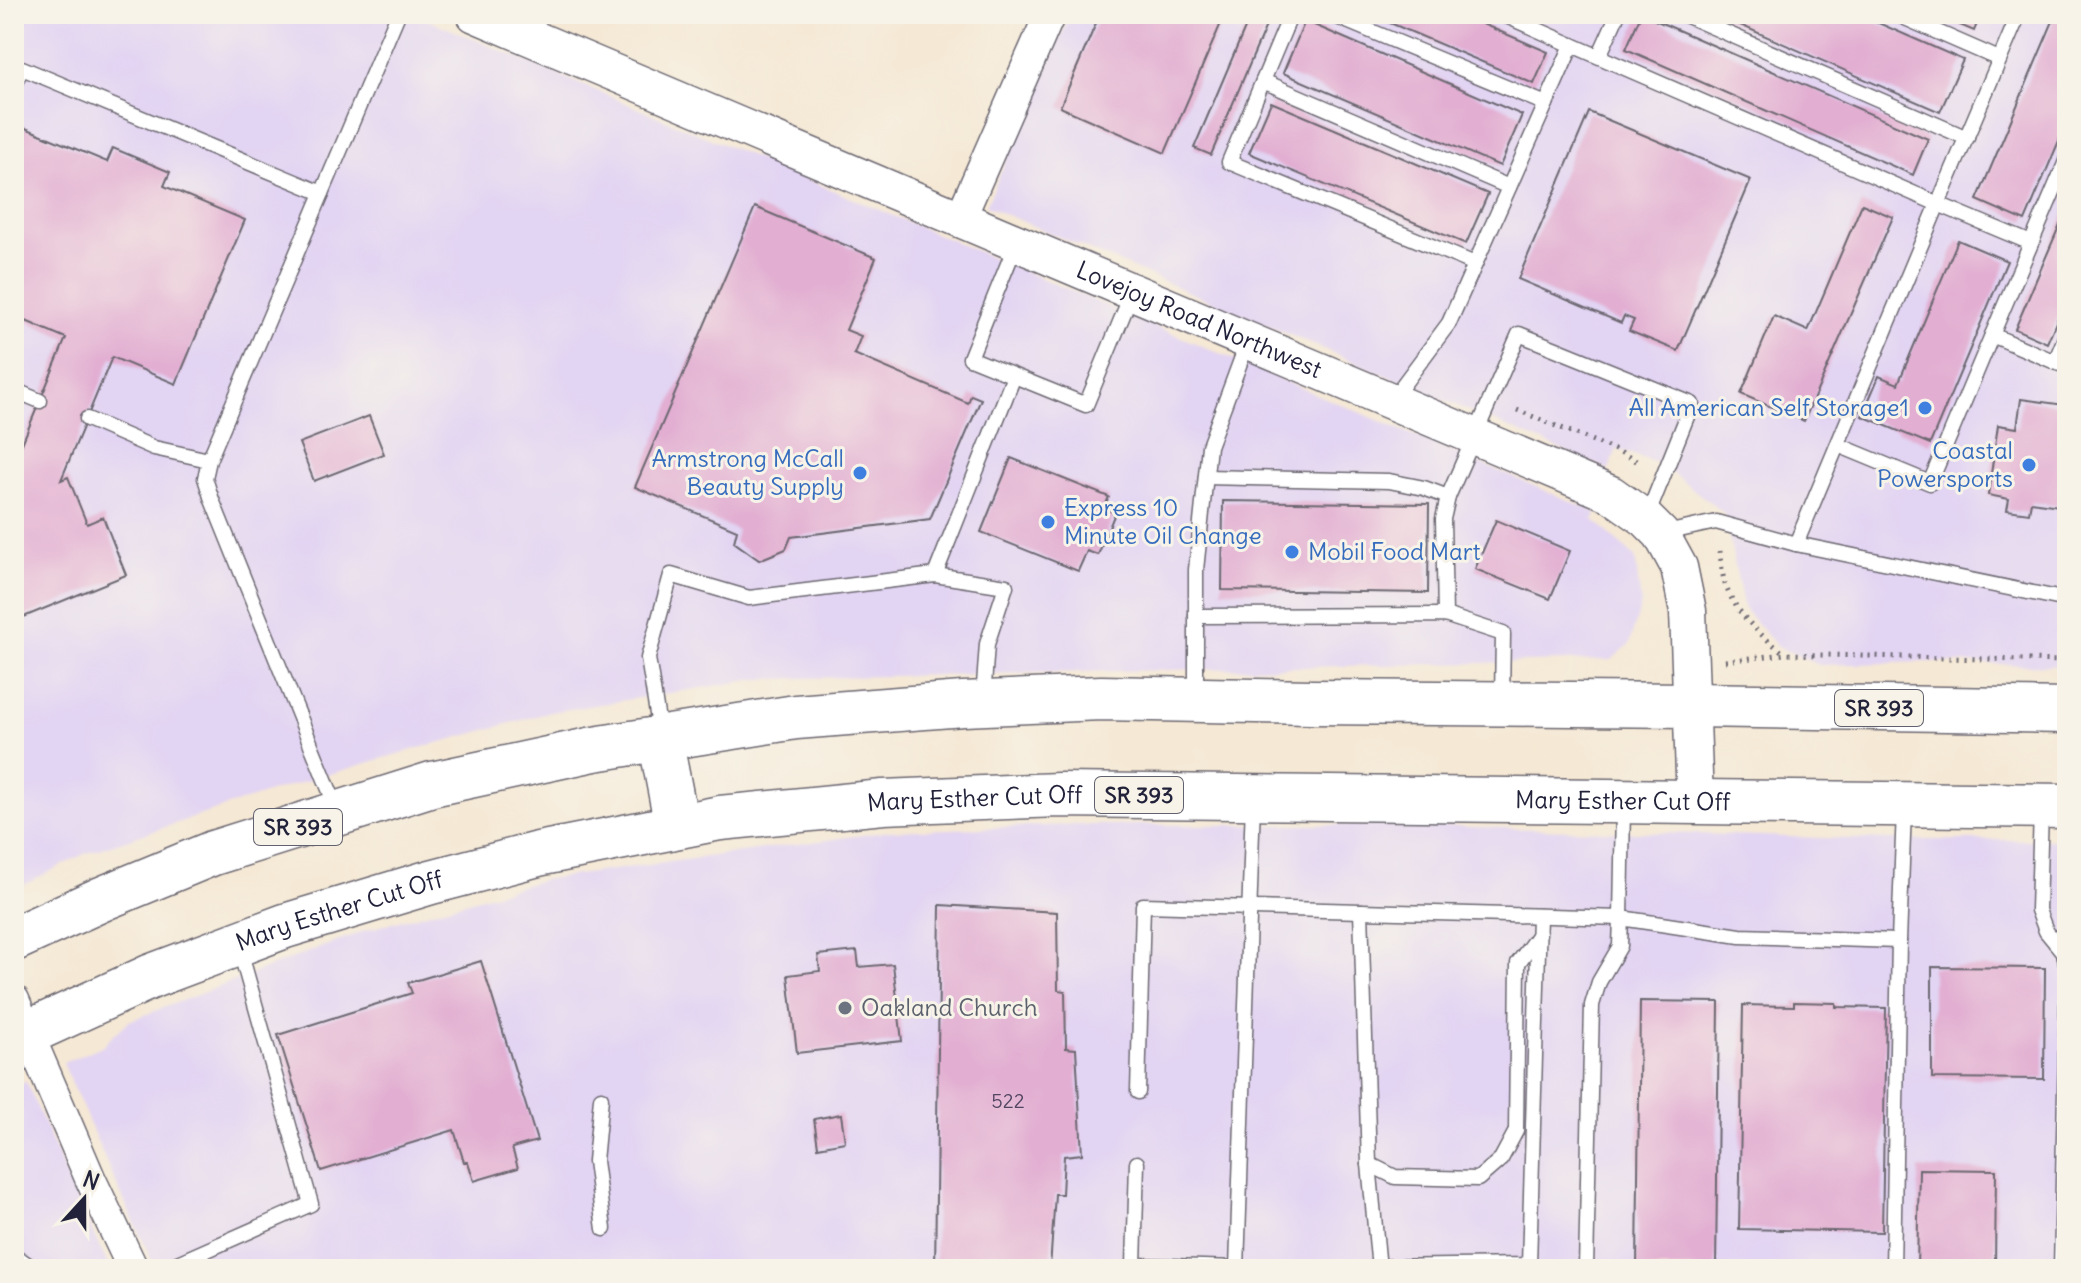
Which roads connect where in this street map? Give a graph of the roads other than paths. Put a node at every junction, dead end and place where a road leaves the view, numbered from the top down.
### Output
1 (398, 14) edge
2 (475, 14) edge
3 (1050, 14) edge
4 (1291, 14) edge
5 (1330, 14) edge
6 (1502, 14) edge
7 (1618, 14) edge
8 (1683, 14) edge
9 (1896, 14) edge
10 (2019, 14) edge
11 (1572, 45) junction
12 (1599, 56) junction
13 (1999, 59) junction
14 (1263, 81) junction
15 (14, 85) edge
16 (1546, 104) junction
17 (1967, 138) junction
18 (2067, 159) edge
19 (1509, 187) junction
20 (322, 193) junction
21 (1938, 204) junction
22 (960, 219) junction
23 (1016, 243) junction
24 (2031, 243) junction
25 (1475, 264) junction
26 (1132, 292) junction
27 (2067, 333) edge
28 (1992, 335) junction
29 (1248, 341) junction
30 (2061, 364) edge
31 (1014, 376) junction
32 (14, 390) edge
33 (40, 401) dead end
34 (1391, 401) junction
35 (87, 419) dead end
36 (1473, 436) junction
37 (1838, 445) junction
38 (209, 460) junction
39 (1206, 477) junction
40 (1448, 497) junction
41 (1653, 527) junction
42 (1796, 544) junction
43 (935, 575) junction
44 (2067, 600) edge
45 (1445, 615) junction
46 (1196, 616) junction
47 (1196, 700) junction
48 (983, 703) junction
49 (1502, 703) junction
50 (1692, 705) junction
51 (2067, 711) edge
52 (660, 738) junction
53 (1253, 797) junction
54 (1624, 801) junction
55 (1695, 802) junction
56 (1904, 804) junction
57 (2054, 806) edge
58 (339, 814) junction
59 (677, 826) junction
60 (1249, 908) junction
61 (1361, 911) junction
62 (1539, 916) junction
63 (1621, 918) junction
64 (1539, 934) junction
65 (14, 939) edge
66 (1899, 941) junction
67 (238, 944) junction
68 (2067, 968) edge
69 (2067, 1004) edge
70 (18, 1024) edge
71 (1138, 1092) dead end
72 (601, 1098) dead end
73 (1137, 1163) dead end
74 (1369, 1164) junction
75 (604, 1229) dead end
76 (14, 1255) edge
77 (1378, 1268) edge
78 (34, 1269) edge
79 (133, 1269) edge
80 (164, 1269) edge
81 (1586, 1269) edge
82 (1893, 1269) edge
83 (2061, 1269) edge

1 - 20 lane
2 - 22 street, Lovejoy Road Northwest
3 - 22 street
4 - 14 lane
5 - 16 lane
6 - 11 lane
7 - 12 lane
8 - 17 lane
9 - 13 lane
10 - 13 lane
11 - 12 lane
11 - 16 lane
12 - 21 lane
13 - 17 lane
14 - 19 lane
14 - 25 lane
15 - 20 lane
16 - 19 lane
17 - 21 lane
18 - 24 lane
19 - 25 lane
20 - 38 lane
21 - 24 lane
21 - 37 lane
22 - 23 street, Lovejoy Road Northwest
23 - 26 street, Lovejoy Road Northwest
23 - 31 lane
24 - 28 lane
25 - 34 lane
26 - 29 street, Lovejoy Road Northwest
26 - 31 lane
27 - 30 lane
28 - 30 lane
28 - 37 lane
29 - 34 street, Lovejoy Road Northwest
29 - 39 lane
31 - 43 lane
32 - 33 lane
34 - 36 street, Lovejoy Road Northwest
35 - 38 lane
36 - 40 lane
36 - 41 street, Lovejoy Road Northwest
36 - 41 lane
37 - 42 lane
38 - 58 lane
39 - 40 lane
39 - 46 lane
40 - 45 lane
41 - 42 lane
41 - 50 street, Lovejoy Road Northwest
42 - 44 lane
43 - 48 lane
43 - 52 lane
45 - 46 lane
45 - 49 lane
46 - 47 lane
47 - 48 main road, SR 393
47 - 49 main road, SR 393
48 - 52 main road, SR 393
49 - 50 main road, SR 393
50 - 51 main road, SR 393
50 - 55 street, Lovejoy Road Northwest
52 - 58 main road, SR 393
52 - 59 main road
53 - 54 main road, Mary Esther Cut Off / SR 393
53 - 59 main road, Mary Esther Cut Off / SR 393
53 - 60 lane
54 - 55 main road, Mary Esther Cut Off / SR 393
54 - 63 lane
55 - 56 main road, Mary Esther Cut Off / SR 393
56 - 57 main road, Mary Esther Cut Off / SR 393
56 - 66 lane
57 - 68 lane
58 - 65 main road, SR 393
59 - 67 main road, Mary Esther Cut Off / SR 393
60 - 61 lane
60 - 71 lane
60 - 73 lane
61 - 62 lane
61 - 74 lane
62 - 63 lane
62 - 64 lane
63 - 66 lane
63 - 81 lane
64 - 74 lane
64 - 77 lane
66 - 82 lane
67 - 70 main road, Mary Esther Cut Off / SR 393
67 - 80 lane
69 - 83 lane
70 - 79 street
72 - 75 lane
74 - 77 lane
76 - 78 lane

